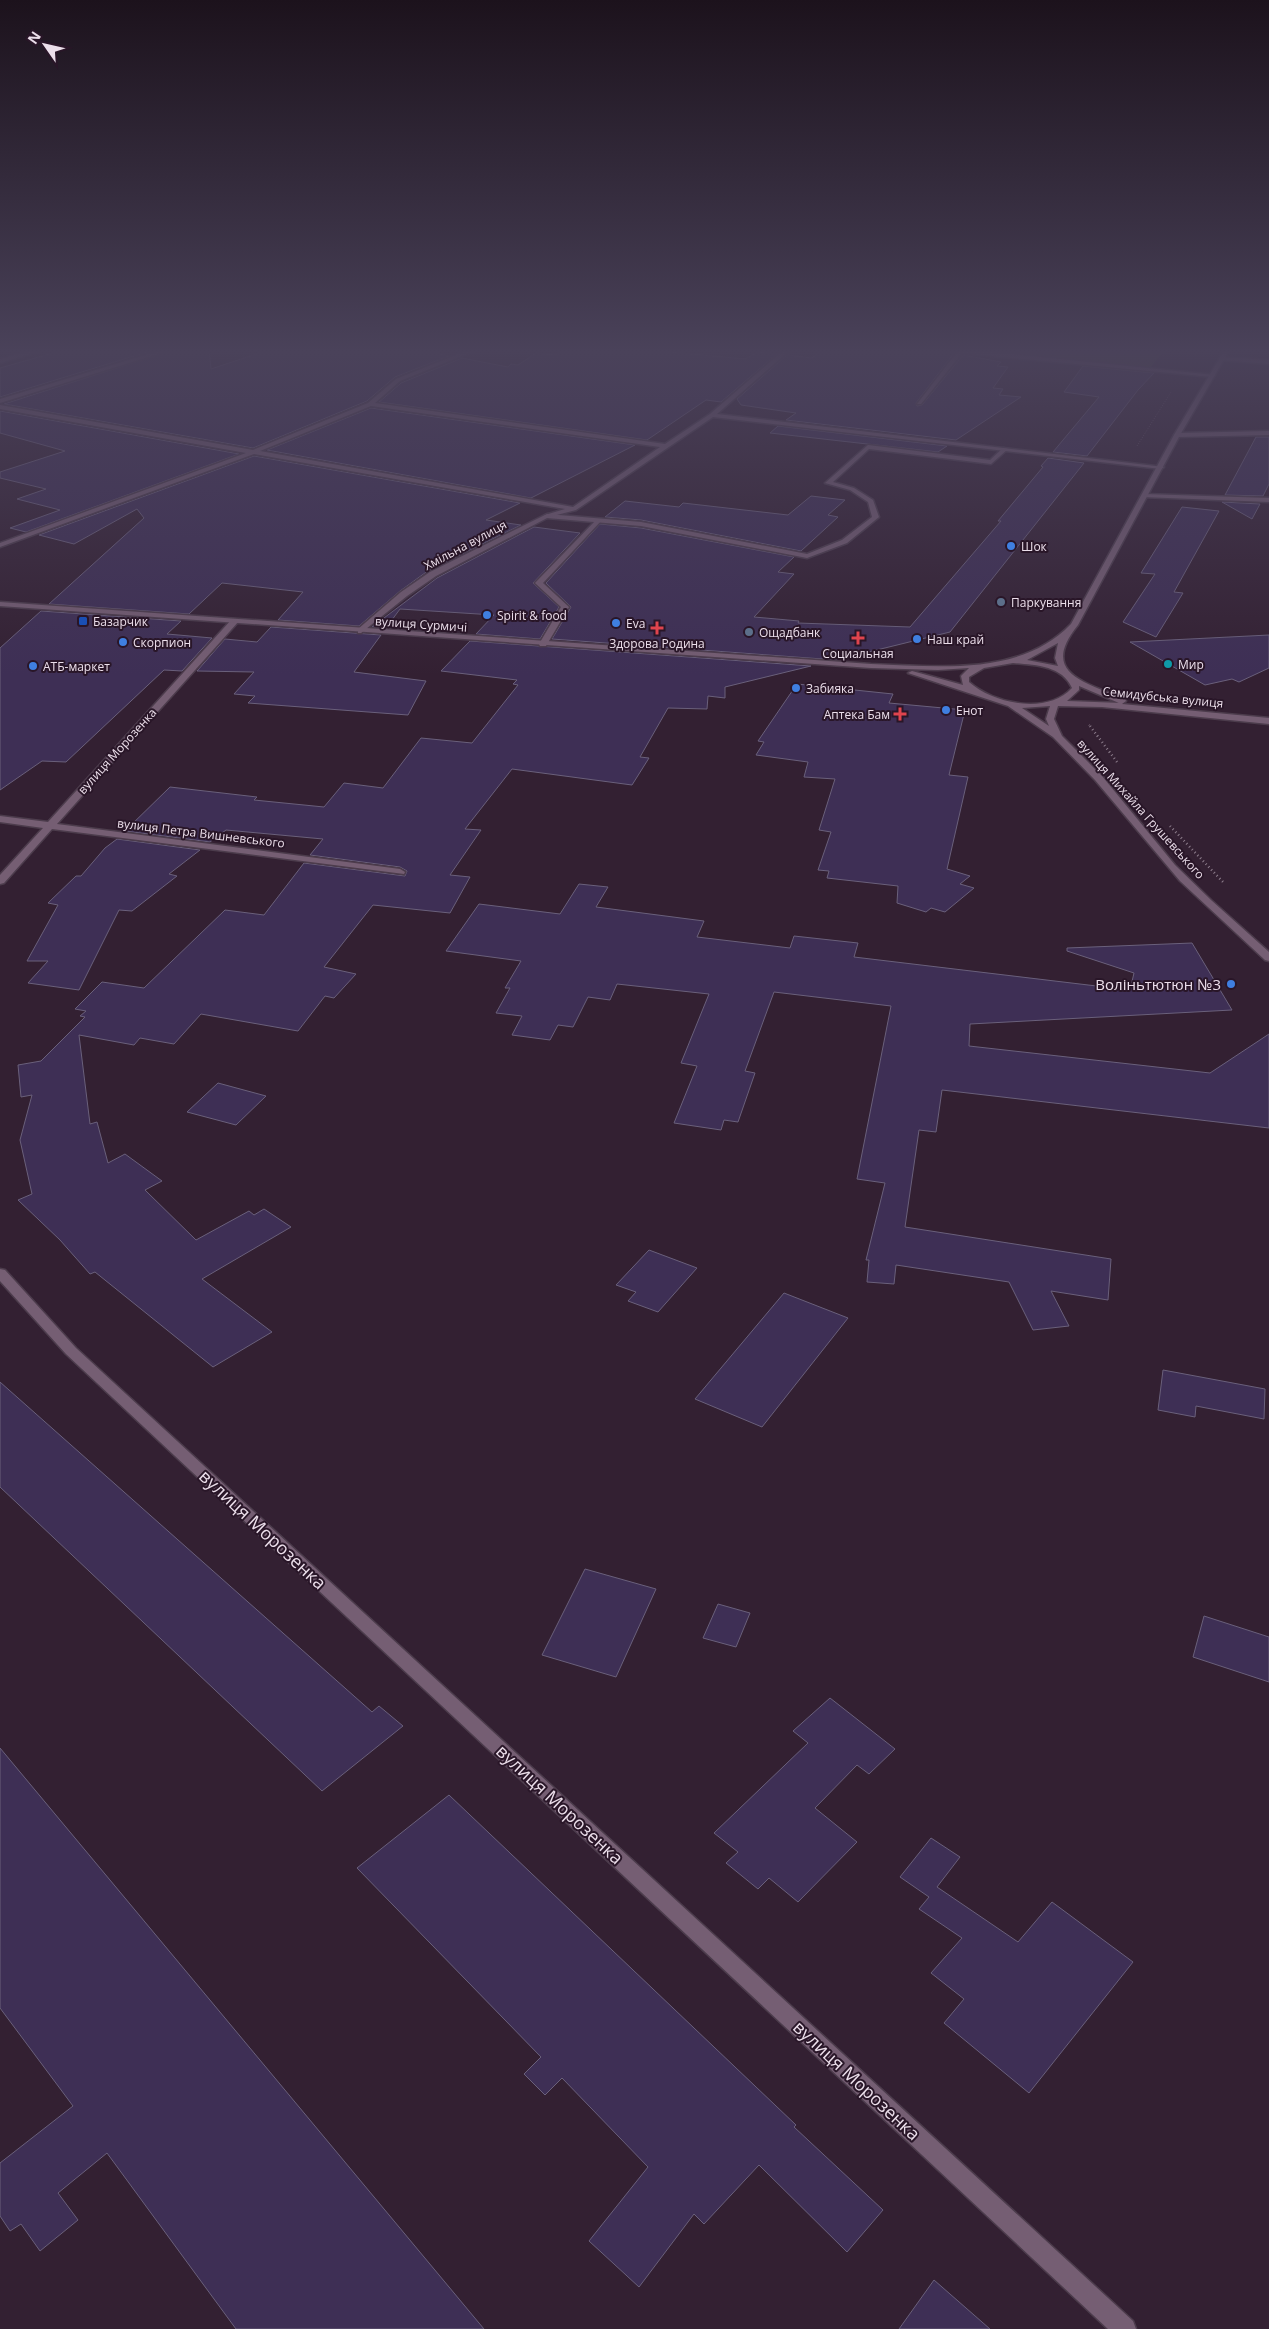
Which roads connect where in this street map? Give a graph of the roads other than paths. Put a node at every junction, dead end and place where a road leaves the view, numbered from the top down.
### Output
1 (238, 458) edge
2 (293, 458) edge
3 (647, 458) edge
4 (856, 458) edge
5 (956, 458) edge
6 (996, 458) edge
7 (1080, 458) edge
8 (1166, 458) edge
9 (1161, 467) junction
10 (1144, 496) junction
11 (1269, 500) edge
12 (574, 509) junction
13 (547, 516) junction
14 (598, 521) junction
15 (0, 545) edge
16 (0, 604) edge
17 (235, 621) junction
18 (361, 630) junction
19 (1064, 636) junction
20 (543, 644) junction
21 (1013, 661) junction
22 (982, 665) junction
23 (871, 666) junction
24 (1064, 672) junction
25 (1075, 682) junction
26 (970, 690) junction
27 (1005, 703) junction
28 (1055, 703) junction
29 (1139, 707) junction
30 (1269, 721) edge
31 (1059, 738) junction
32 (0, 819) edge
33 (49, 826) junction
34 (400, 872) dead end
35 (0, 881) edge
36 (1269, 958) edge
37 (0, 1273) edge
38 (1125, 2329) edge

1 - 15 street
2 - 12 street
3 - 12 street, Хмільна вулиця
4 - 14 street
5 - 6 street
7 - 9 street
8 - 9 street
9 - 10 street
10 - 11 street
10 - 19 street
12 - 13 street, Хмільна вулиця
13 - 14 street
13 - 18 street, Хмільна вулиця
14 - 20 street
16 - 17 street, вулиця Сурмичі
17 - 18 street, вулиця Сурмичі
17 - 33 street, вулиця Морозенка
18 - 20 street, вулиця Сурмичі
19 - 21 street
19 - 24 street
20 - 23 street, вулиця Сурмичі
21 - 22 street
21 - 24 street
22 - 23 street
22 - 26 street
23 - 26 street
24 - 25 street
25 - 28 street
25 - 29 street
26 - 27 street
27 - 28 street, Семидубська вулиця
27 - 31 street, вулиця Михайла Грушевського
28 - 29 street, Семидубська вулиця
28 - 31 street, вулиця Михайла Грушевського
29 - 30 street, Семидубська вулиця
31 - 36 street, вулиця Михайла Грушевського
32 - 33 street, вулиця Петра Вишневського
33 - 34 street, вулиця Петра Вишневського
33 - 35 street, вулиця Морозенка
37 - 38 street, вулиця Морозенка

